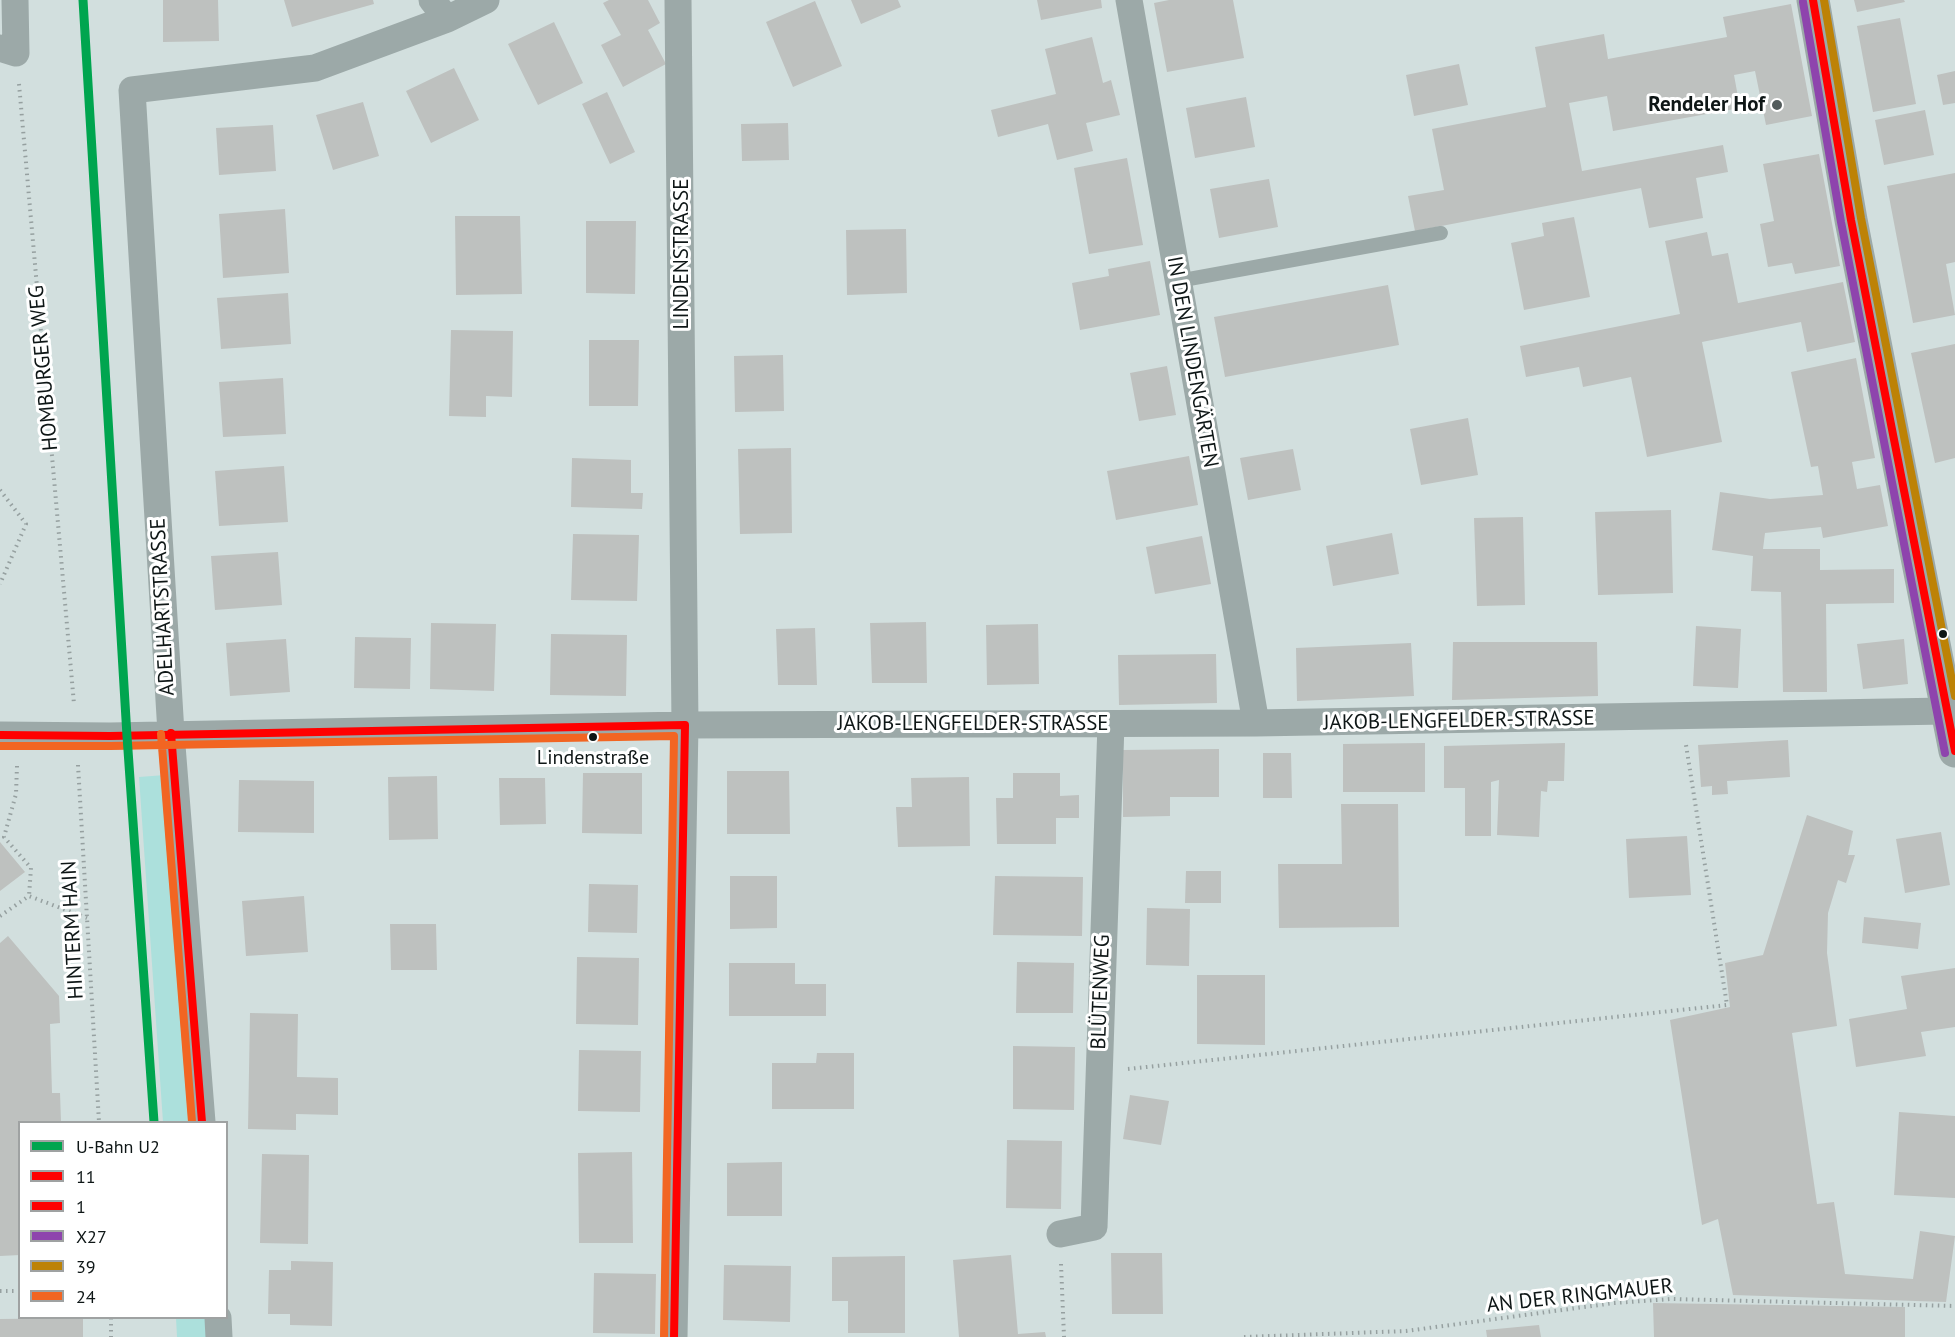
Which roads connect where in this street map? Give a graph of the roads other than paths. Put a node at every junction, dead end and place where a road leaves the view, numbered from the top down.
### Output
1 (15, 0) edge
2 (486, 0) edge
3 (678, 0) edge
4 (1129, 0) edge
5 (1813, 0) edge
6 (439, 10) edge
7 (8, 51) edge
8 (1441, 232) dead end
9 (1178, 281) junction
10 (1946, 711) junction
11 (1256, 723) junction
12 (1111, 724) junction
13 (685, 725) junction
14 (171, 733) junction
15 (9, 735) edge
16 (1955, 751) edge
17 (202, 1121) edge
18 (1060, 1234) road end
19 (218, 1319) edge
20 (219, 1337) edge
21 (674, 1337) edge

1 - 7 street
2 - 6 street
3 - 13 street, LINDENSTRASSE
4 - 9 street, IN DEN LINDENGÄRTEN
5 - 10 street
6 - 14 street, ADELHARTSTRASSE
8 - 9 lane
9 - 11 street, IN DEN LINDENGÄRTEN
10 - 11 street, JAKOB-LENGFELDER-STRASSE
10 - 16 street
11 - 12 street, JAKOB-LENGFELDER-STRASSE
12 - 13 street, JAKOB-LENGFELDER-STRASSE
12 - 18 street, BLÜTENWEG
13 - 14 street, JAKOB-LENGFELDER-STRASSE
13 - 21 street, LINDENSTRASSE
14 - 15 street, JAKOB-LENGFELDER-STRASSE
14 - 17 street, ADELHARTSTRASSE
19 - 20 street

